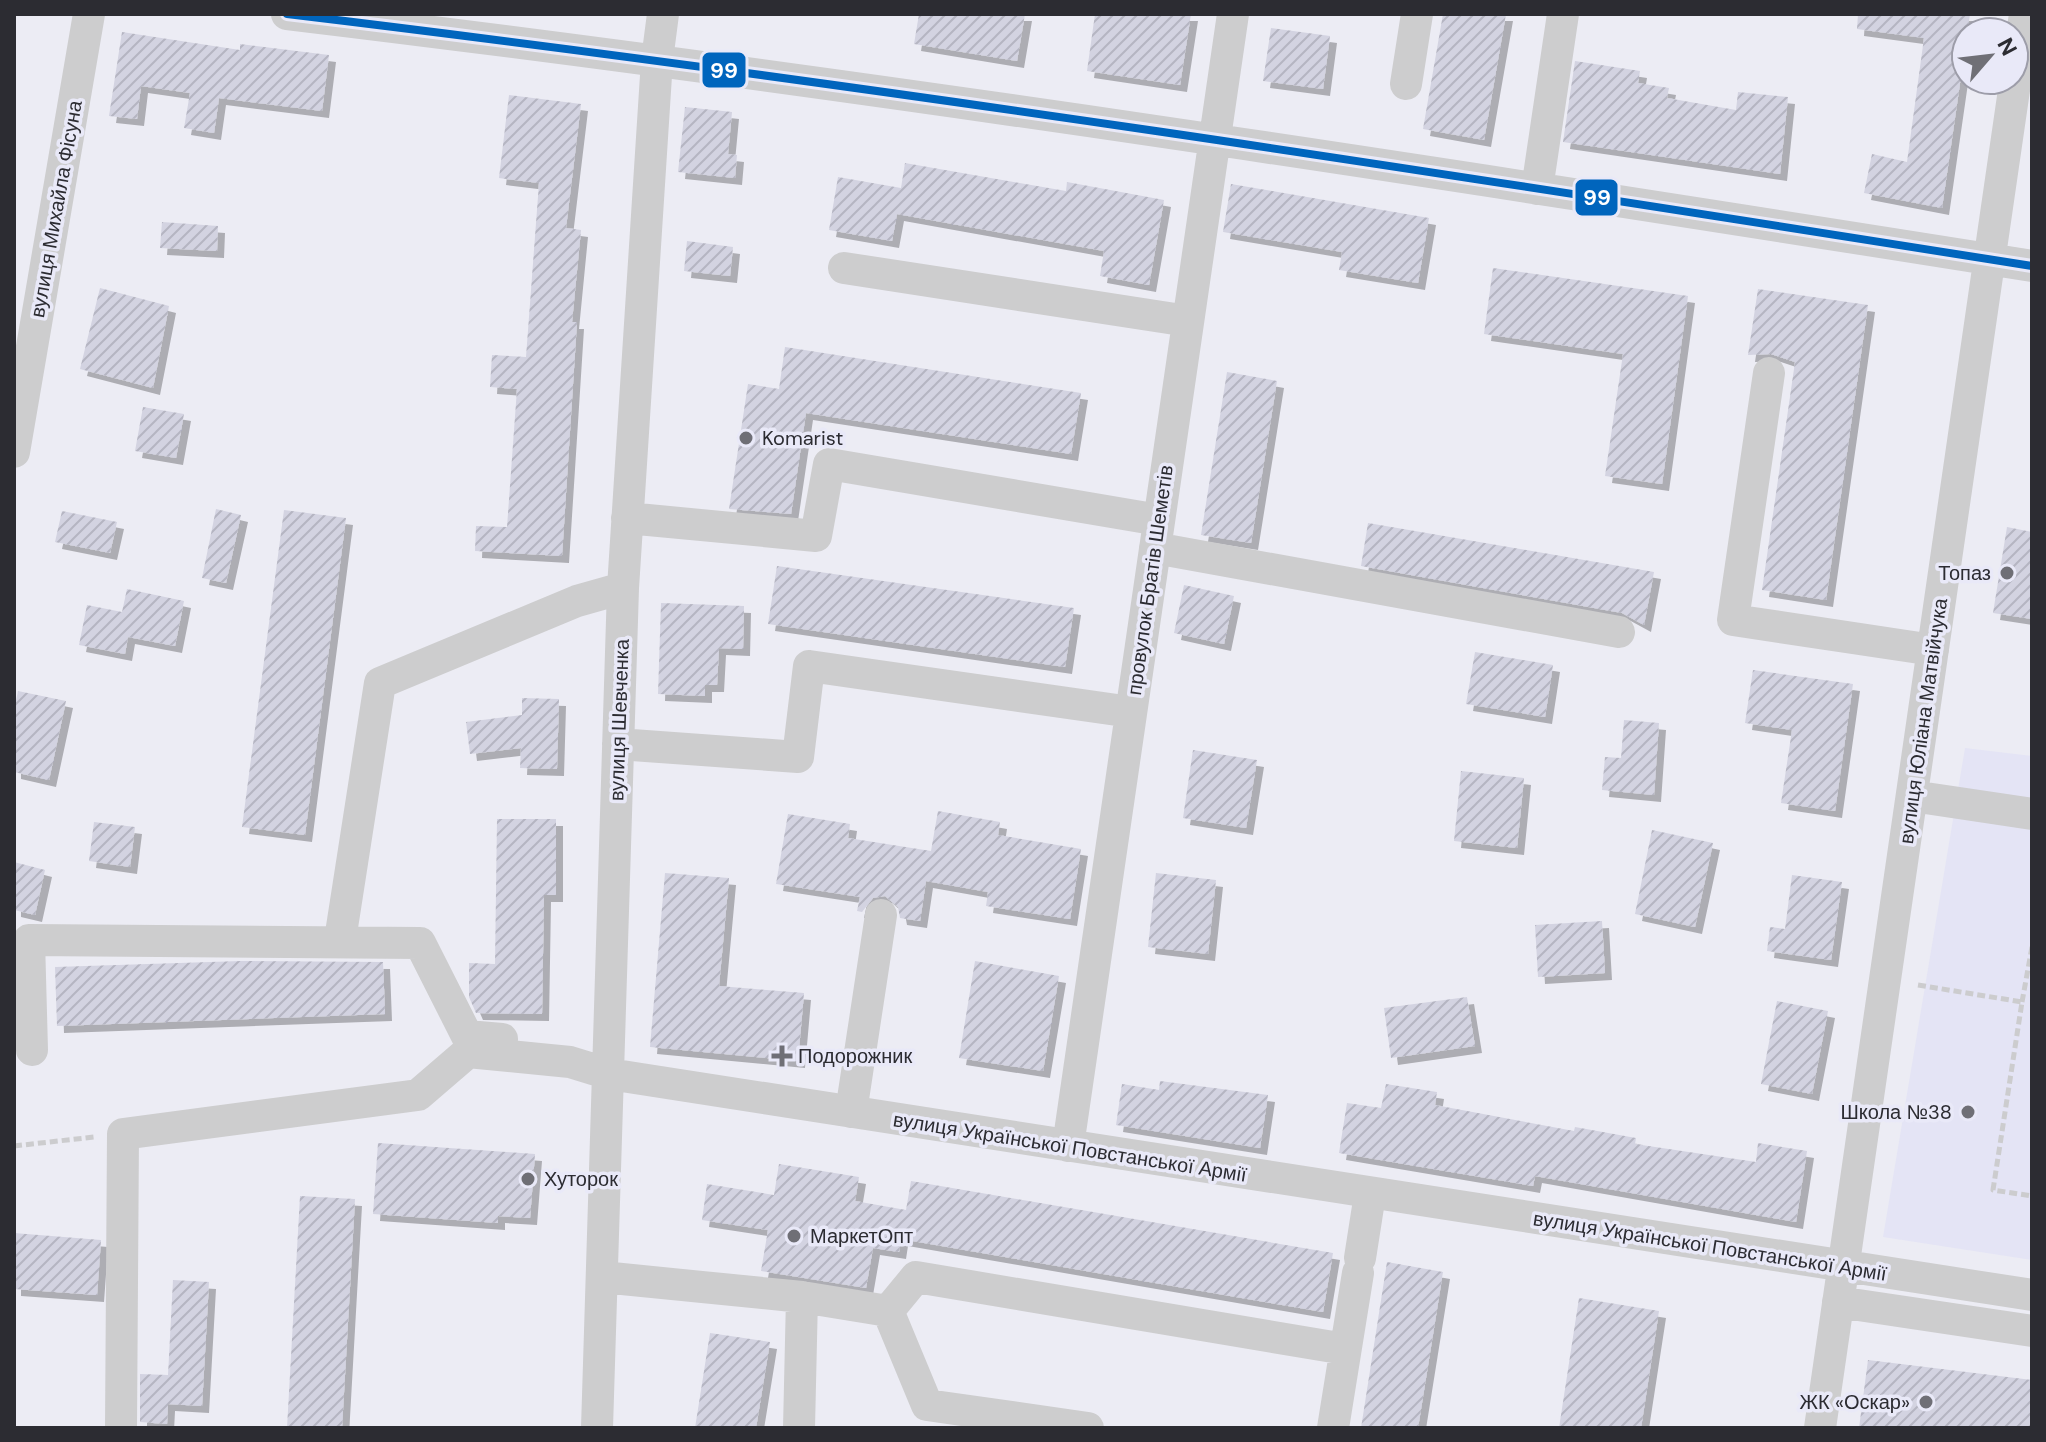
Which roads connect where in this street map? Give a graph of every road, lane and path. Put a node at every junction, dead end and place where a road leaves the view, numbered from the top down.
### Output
1 (89, 14) edge
2 (287, 14) edge
3 (663, 14) edge
4 (1233, 14) edge
5 (1417, 14) edge
6 (1563, 14) edge
7 (2025, 14) edge
8 (657, 60) junction
9 (1406, 84) dead end
10 (1214, 139) junction
11 (1537, 189) junction
12 (1990, 259) junction
13 (2032, 266) edge
14 (844, 268) dead end
15 (1188, 321) junction
16 (1769, 373) dead end
17 (14, 452) edge
18 (627, 518) junction
19 (1157, 534) junction
20 (623, 588) junction
21 (1619, 632) dead end
22 (1933, 650) junction
23 (1131, 712) junction
24 (618, 744) junction
25 (1912, 796) junction
26 (2032, 814) edge
27 (881, 915) dead end
28 (340, 940) junction
29 (2032, 947) edge
30 (1918, 985) dead end
31 (2022, 1002) junction
32 (32, 1050) dead end
33 (609, 1074) junction
34 (851, 1112) junction
35 (123, 1134) junction
36 (14, 1146) edge
37 (1068, 1146) junction
38 (1370, 1194) junction
39 (2032, 1196) edge
40 (1843, 1268) junction
41 (602, 1277) junction
42 (2032, 1295) edge
43 (802, 1297) junction
44 (1838, 1302) junction
45 (888, 1311) junction
46 (2032, 1331) edge
47 (1345, 1349) junction
48 (121, 1428) edge
49 (597, 1428) edge
50 (799, 1428) edge
51 (1088, 1428) edge
52 (1333, 1428) edge
53 (1820, 1428) edge

1 - 17 street, вулиця Михайла Фісуна
2 - 8 street
3 - 8 street, вулиця Шевченка
4 - 10 street, провулок Братів Шеметів
5 - 9 street
6 - 11 street
7 - 12 street, вулиця Юліана Матвійчука
8 - 10 street
8 - 18 street, вулиця Шевченка
10 - 11 street
10 - 15 street, провулок Братів Шеметів
11 - 12 street
12 - 13 street
12 - 22 street, вулиця Юліана Матвійчука
14 - 15 street
15 - 19 street, провулок Братів Шеметів
16 - 22 street
18 - 19 street
18 - 20 street, вулиця Шевченка
19 - 21 street
19 - 23 street, провулок Братів Шеметів
20 - 24 street, вулиця Шевченка
20 - 28 street
22 - 25 street, вулиця Юліана Матвійчука
23 - 24 street
23 - 37 street, провулок Братів Шеметів
24 - 33 street, вулиця Шевченка
25 - 26 street
25 - 40 street, вулиця Юліана Матвійчука
27 - 34 street
28 - 32 street
28 - 33 street
29 - 31 path
30 - 31 path
31 - 39 path
33 - 34 street, вулиця Української Повстанської Армії
33 - 35 street, вулиця Української Повстанської Армії
33 - 41 street, вулиця Шевченка
34 - 37 street, вулиця Української Повстанської Армії
35 - 36 path
35 - 48 street
37 - 38 street, вулиця Української Повстанської Армії
38 - 40 street, вулиця Української Повстанської Армії
38 - 47 street
40 - 42 street, вулиця Української Повстанської Армії
40 - 44 street, вулиця Юліана Матвійчука
41 - 43 street
41 - 49 street, вулиця Шевченка
43 - 45 street
43 - 50 street
44 - 46 street, вулиця Української Повстанської Армії
44 - 53 street, вулиця Юліана Матвійчука
45 - 47 street
45 - 51 street
47 - 52 street

